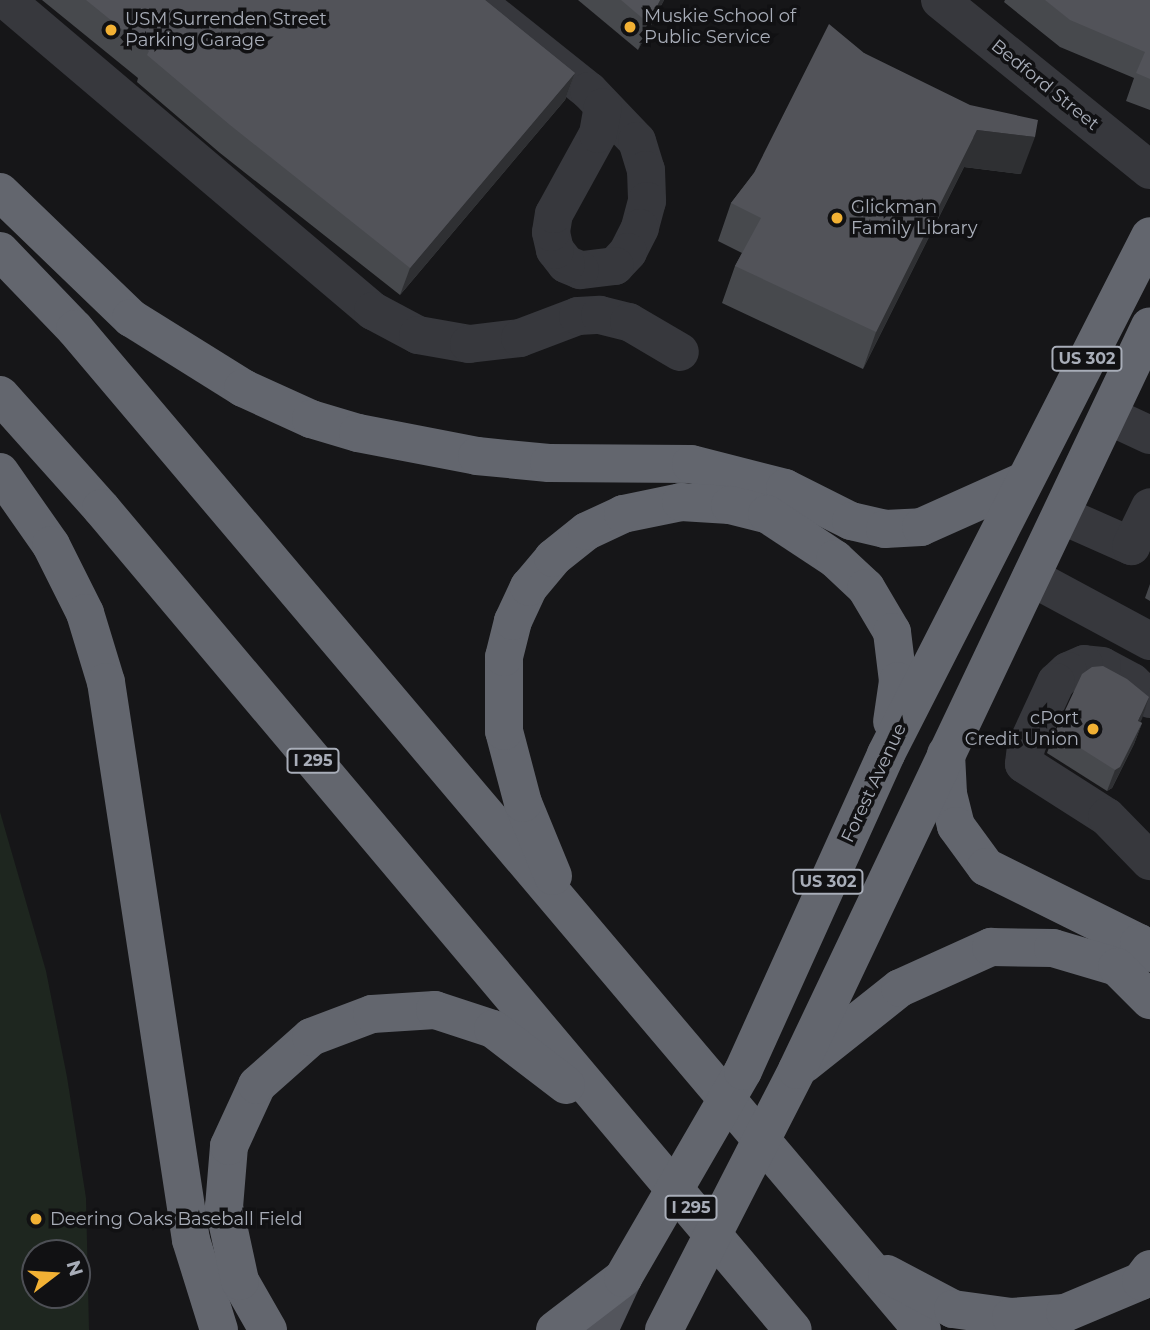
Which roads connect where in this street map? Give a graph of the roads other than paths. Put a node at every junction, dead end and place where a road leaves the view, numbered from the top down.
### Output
1 (6, 0) edge
2 (475, 0) edge
3 (940, 0) edge
4 (603, 107) junction
5 (1150, 170) edge
6 (0, 192) edge
7 (1150, 236) edge
8 (0, 251) edge
9 (589, 271) junction
10 (588, 316) junction
11 (1150, 327) edge
12 (680, 352) dead end
13 (0, 394) edge
14 (1109, 416) junction
15 (1150, 435) edge
16 (0, 472) edge
17 (1024, 481) junction
18 (1150, 507) edge
19 (1061, 515) junction
20 (1031, 578) junction
21 (1150, 641) edge
22 (1150, 699) edge
23 (946, 750) junction
24 (886, 754) junction
25 (1140, 852) edge
26 (567, 910) junction
27 (1150, 953) edge
28 (1150, 1000) edge
29 (797, 1070) junction
30 (624, 1129) junction
31 (861, 1257) junction
32 (1150, 1269) edge
33 (623, 1278) junction
34 (219, 1330) edge
35 (268, 1330) edge
36 (555, 1330) edge
37 (599, 1330) edge
38 (664, 1330) edge
39 (793, 1330) edge
40 (922, 1330) edge

1 - 10 street
2 - 4 street
3 - 5 street, Bedford Street
4 - 9 street
4 - 9 street
6 - 17 highway
7 - 17 highway, Forest Avenue / US 302
8 - 26 highway
9 - 10 street
10 - 12 street
11 - 14 highway, US 302
13 - 30 highway, I 295
14 - 15 street
14 - 19 highway, US 302
16 - 34 highway
17 - 24 highway, Forest Avenue / US 302
18 - 19 street
19 - 20 highway, US 302
20 - 21 street
20 - 23 highway, US 302
22 - 25 street
23 - 27 highway
23 - 29 highway, US 302
24 - 26 highway
24 - 33 highway, Forest Avenue / US 302
26 - 31 highway
28 - 29 highway
29 - 38 highway, US 302
30 - 35 highway
30 - 39 highway, I 295
31 - 32 highway
31 - 40 highway
33 - 36 highway
33 - 37 main road, Forest Avenue

